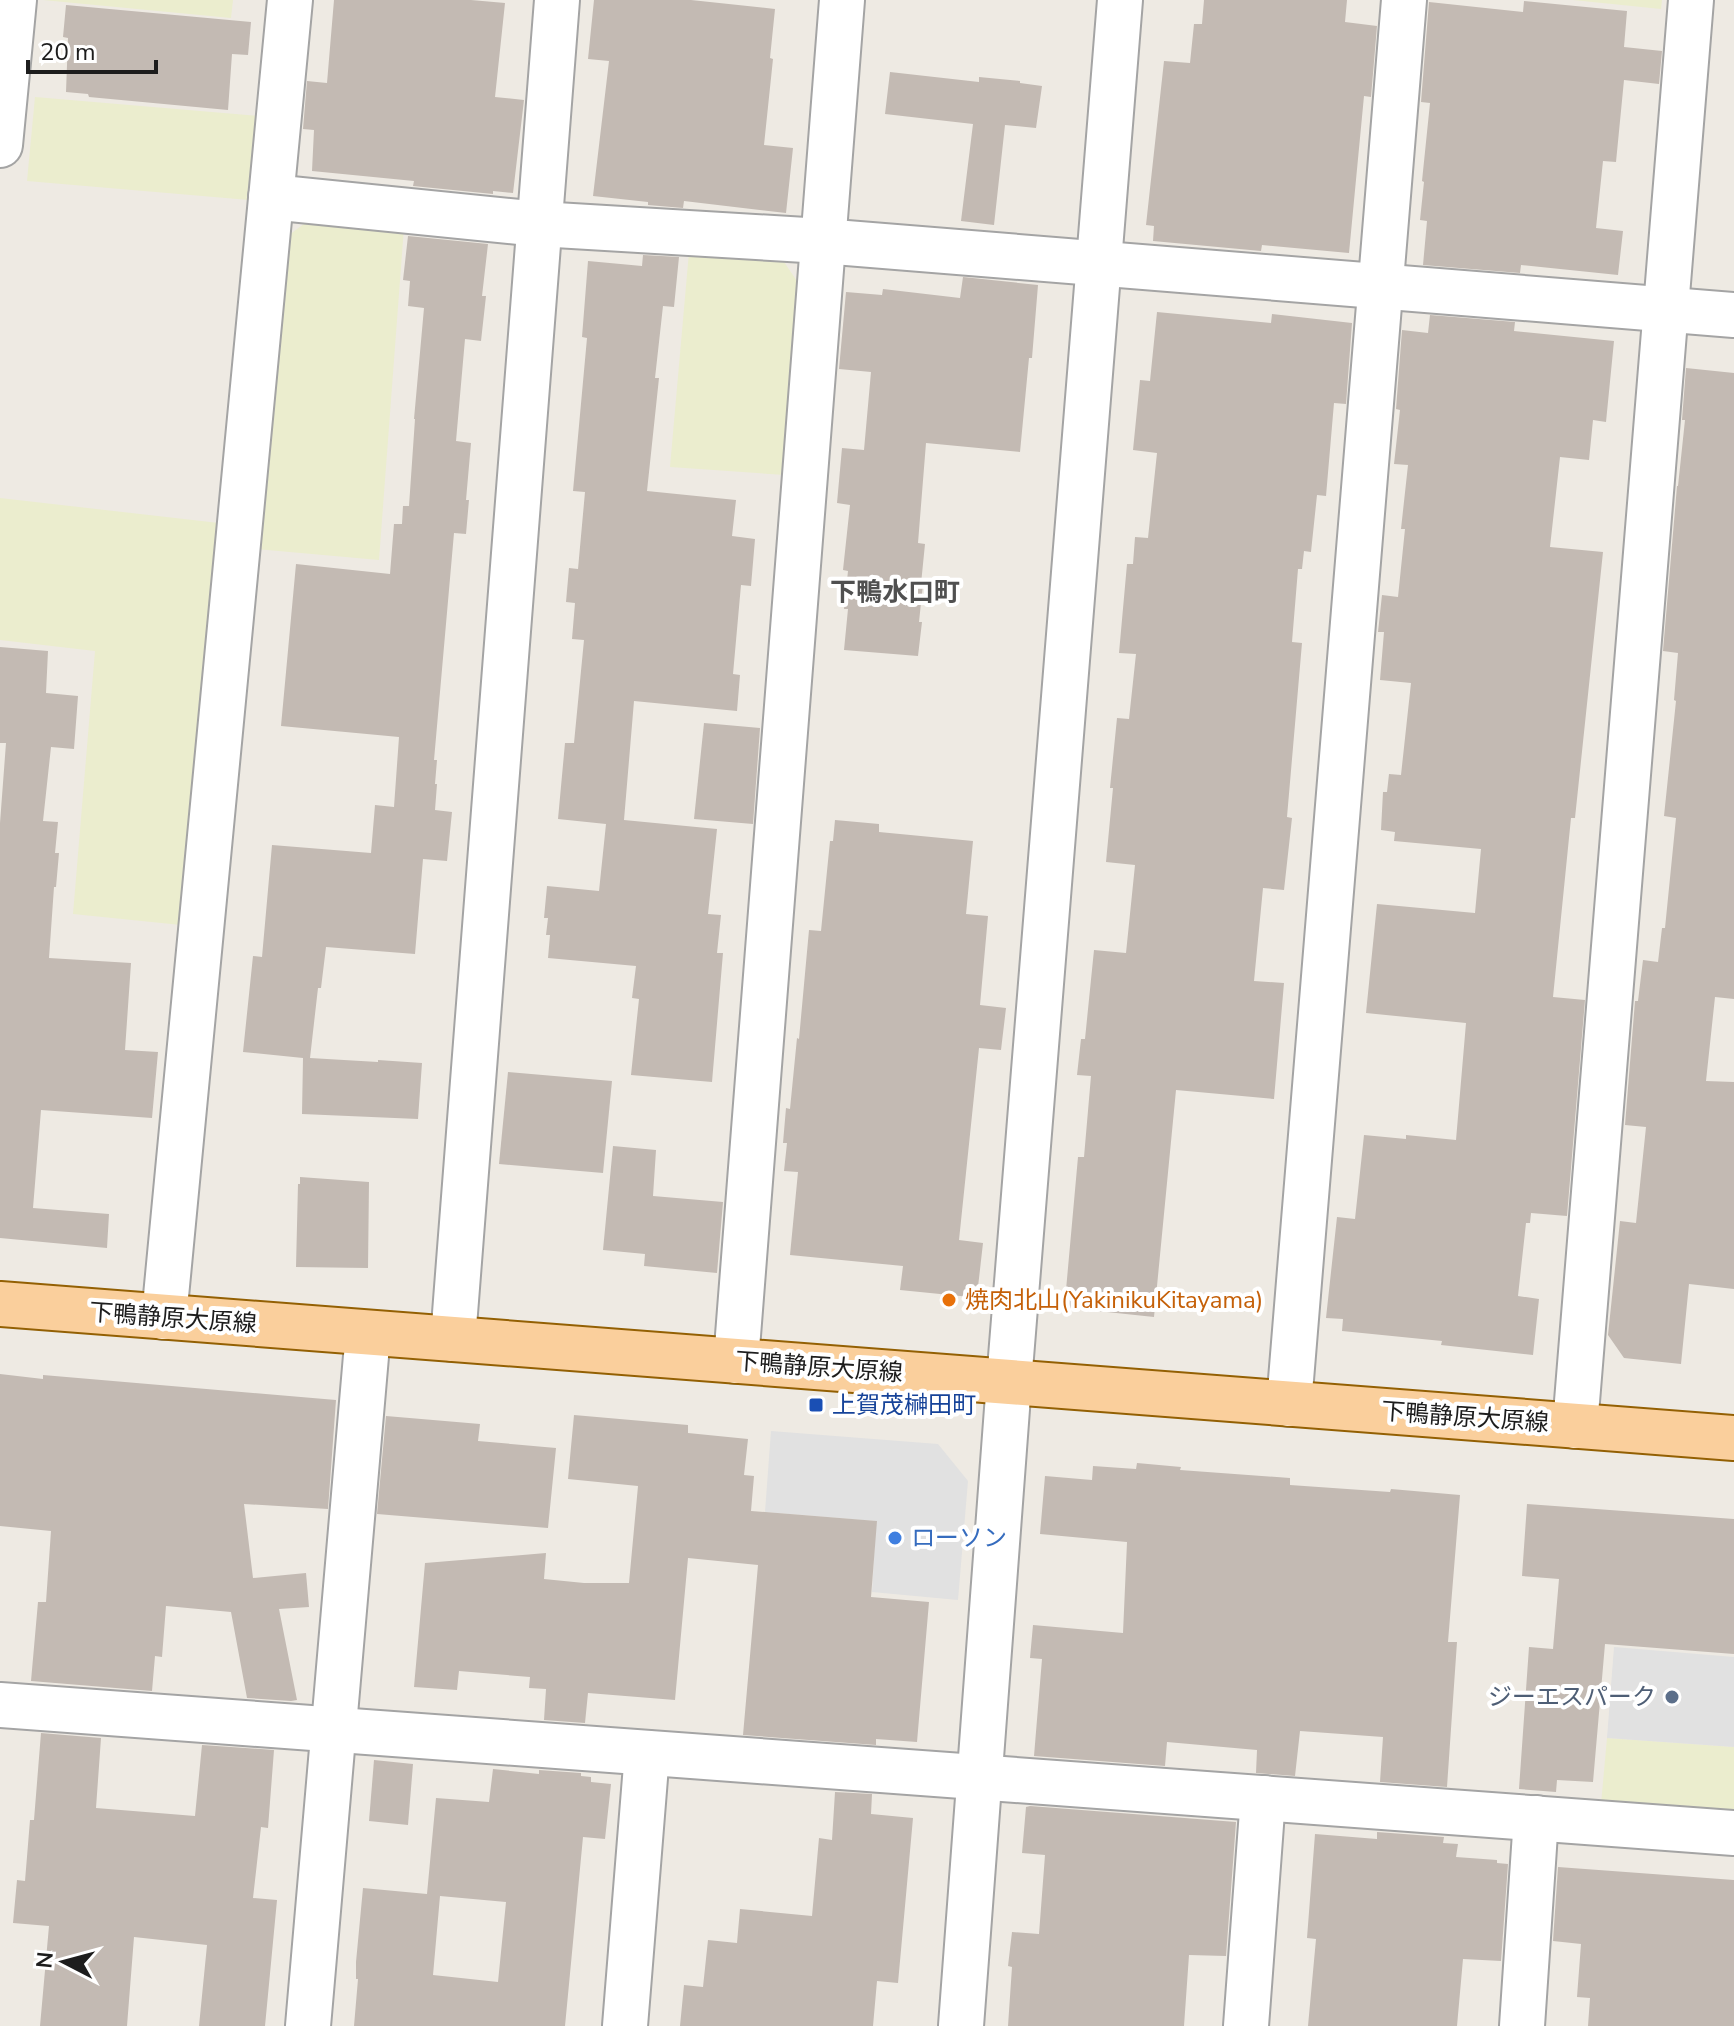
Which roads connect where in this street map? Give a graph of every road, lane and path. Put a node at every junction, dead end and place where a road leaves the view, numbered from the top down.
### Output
1 (14, 0) edge
2 (290, 0) edge
3 (557, 0) edge
4 (842, 0) edge
5 (1120, 0) edge
6 (1404, 0) edge
7 (1691, 0) edge
8 (0, 145) edge
9 (271, 197) junction
10 (539, 224) junction
11 (822, 241) junction
12 (1099, 262) junction
13 (1381, 286) junction
14 (1666, 309) junction
15 (1734, 315) edge
16 (0, 1304) edge
17 (164, 1317) junction
18 (368, 1333) junction
19 (453, 1339) junction
20 (736, 1361) junction
21 (1009, 1382) junction
22 (1289, 1404) junction
23 (1575, 1426) junction
24 (1734, 1438) edge
25 (1, 1716) edge
26 (333, 1730) junction
27 (647, 1753) junction
28 (979, 1777) junction
29 (1263, 1798) junction
30 (1536, 1818) junction
31 (1734, 1833) edge
32 (308, 2026) edge
33 (625, 2026) edge
34 (961, 2026) edge
35 (1246, 2026) edge
36 (1522, 2026) edge

1 - 8 street
2 - 9 street
3 - 10 street
4 - 11 street
5 - 12 street
6 - 13 street
7 - 14 street
9 - 10 street
9 - 17 street
10 - 11 street
10 - 19 street
11 - 12 street
11 - 20 street
12 - 13 street
12 - 21 street
13 - 14 street
13 - 22 street
14 - 15 street
14 - 23 street
16 - 17 main road, 下鴨静原大原線
17 - 18 main road, 下鴨静原大原線
18 - 19 main road, 下鴨静原大原線
18 - 26 street
19 - 20 main road, 下鴨静原大原線
20 - 21 main road, 下鴨静原大原線
21 - 22 main road, 下鴨静原大原線
21 - 28 street
22 - 23 main road, 下鴨静原大原線
23 - 24 main road, 下鴨静原大原線
25 - 26 street
26 - 27 street
26 - 32 street
27 - 28 street
27 - 33 street
28 - 29 street
28 - 34 street
29 - 30 street
29 - 35 street
30 - 31 street
30 - 36 street

